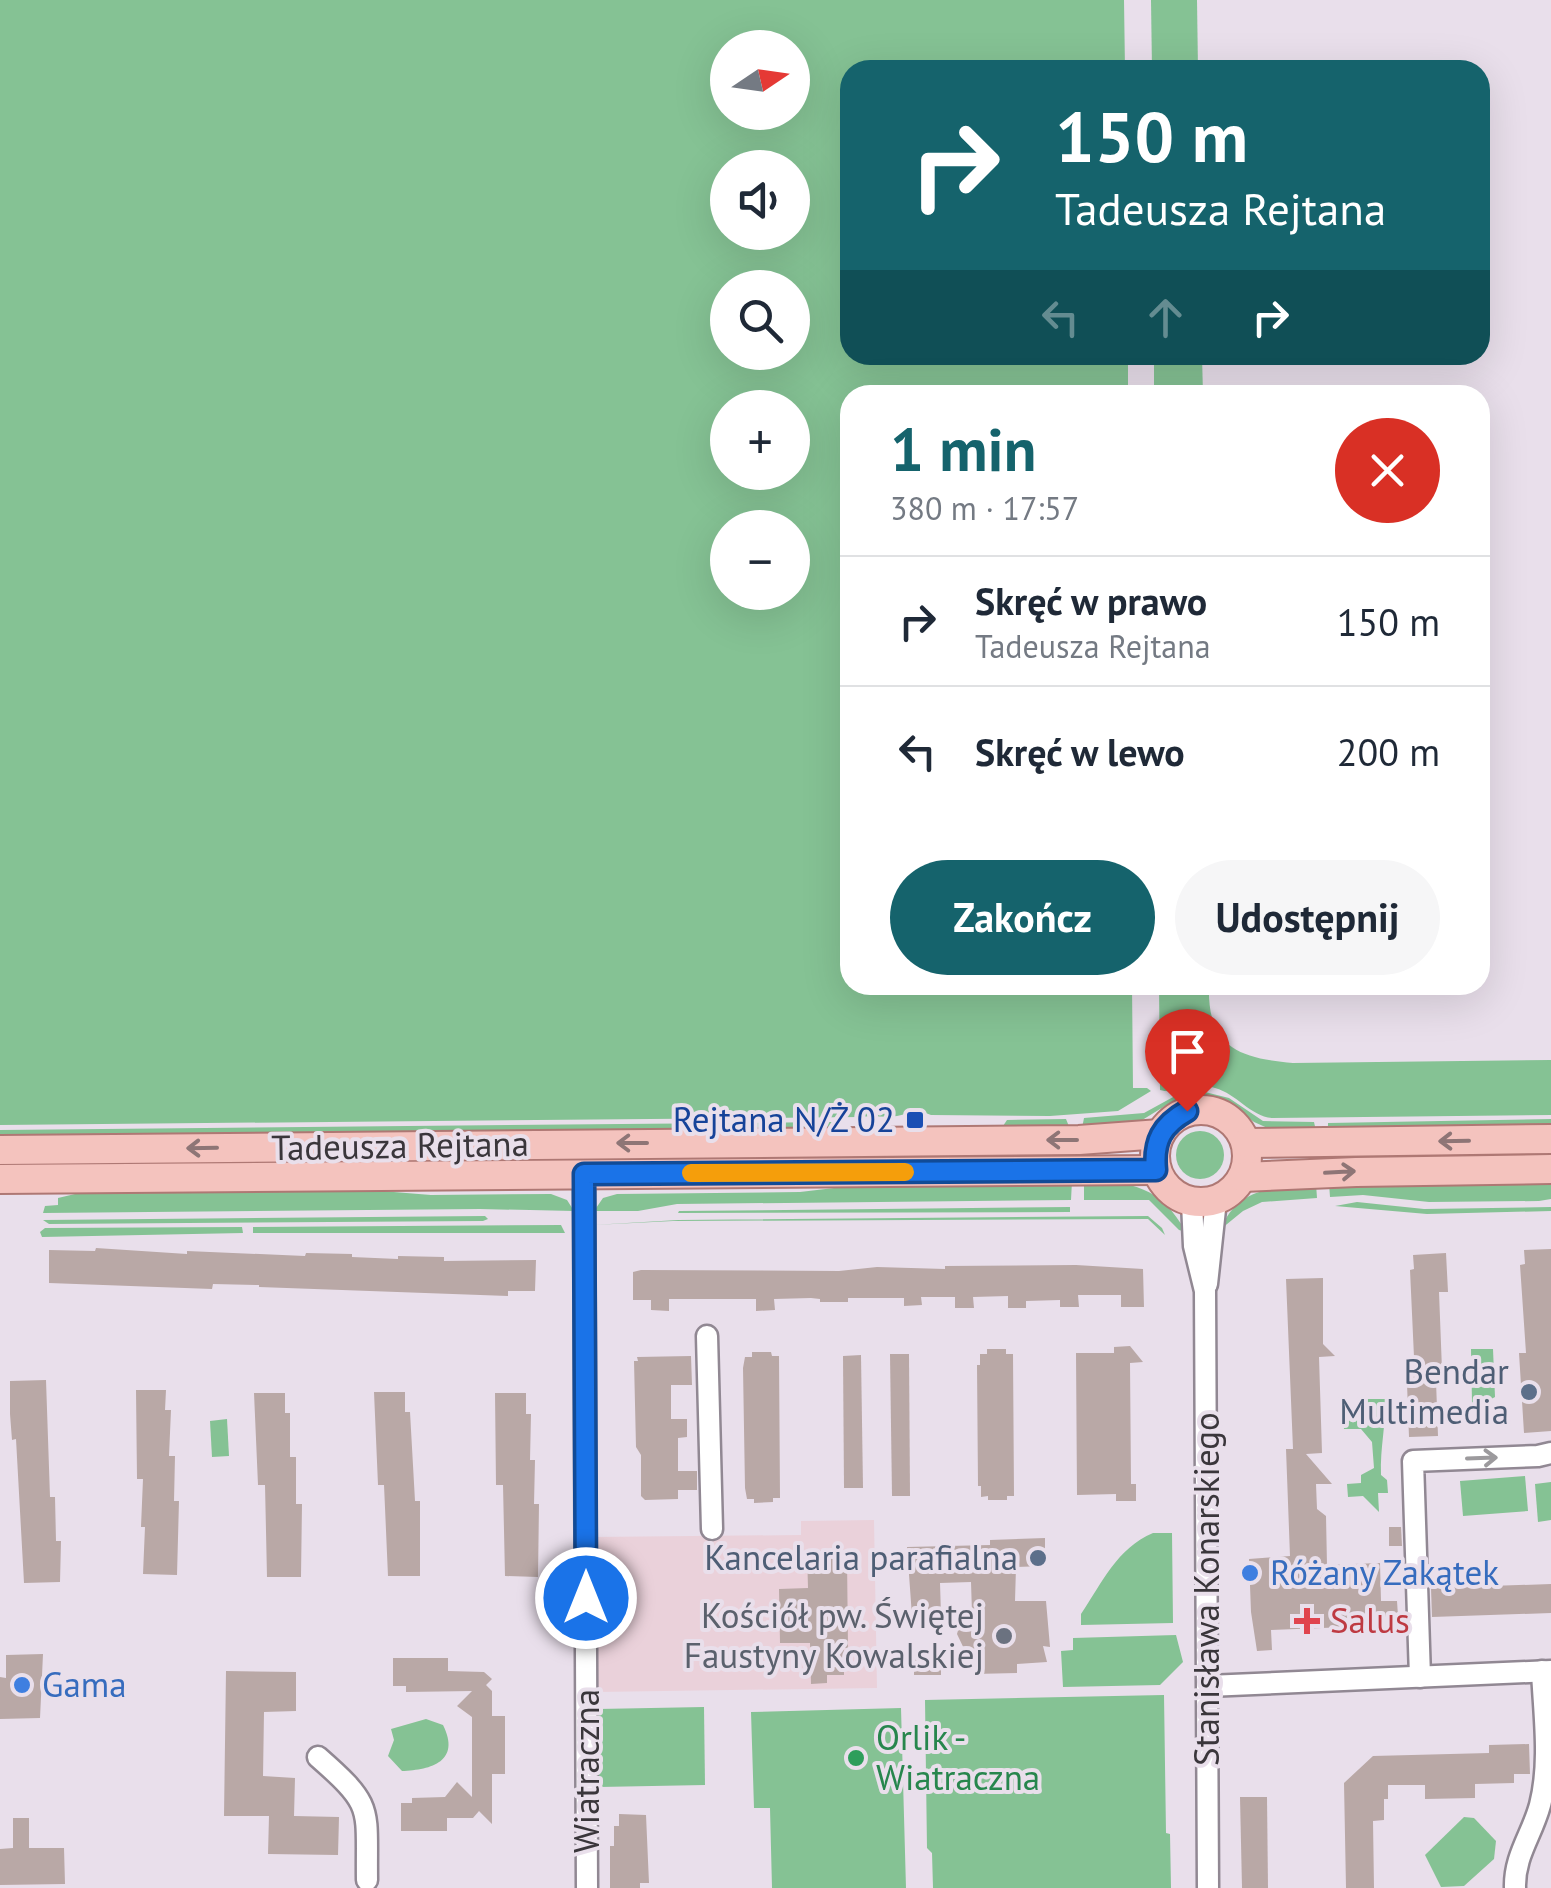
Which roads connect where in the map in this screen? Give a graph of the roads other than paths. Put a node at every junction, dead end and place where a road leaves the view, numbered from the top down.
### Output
1 (1160, 1134) junction
2 (1551, 1140) edge
3 (1246, 1143) junction
4 (0, 1150) edge
5 (1551, 1169) edge
6 (1156, 1170) junction
7 (584, 1174) junction
8 (1243, 1177) junction
9 (0, 1180) edge
10 (1204, 1201) junction
11 (707, 1336) dead end
12 (1551, 1453) edge
13 (712, 1529) dead end
14 (1547, 1671) edge
15 (1420, 1676) junction
16 (1208, 1686) junction
17 (318, 1757) dead end
18 (1548, 1777) edge
19 (367, 1880) dead end
20 (587, 1888) edge
21 (1208, 1888) edge
22 (1515, 1888) edge

1 - 3 main road
1 -> 4 main road, Tadeusza Rejtana
1 - 6 main road
2 -> 3 main road
3 - 8 main road
8 -> 5 main road
6 - 7 main road, Tadeusza Rejtana
6 - 10 main road
7 - 9 main road, Tadeusza Rejtana
7 - 20 street, Wiatraczna
8 - 10 main road
10 - 16 street, Stanisława Konarskiego
11 - 13 street
15 -> 12 street
14 - 15 street
14 - 18 street
15 - 16 street
16 - 21 street, Stanisława Konarskiego
17 - 19 street
18 - 22 street

